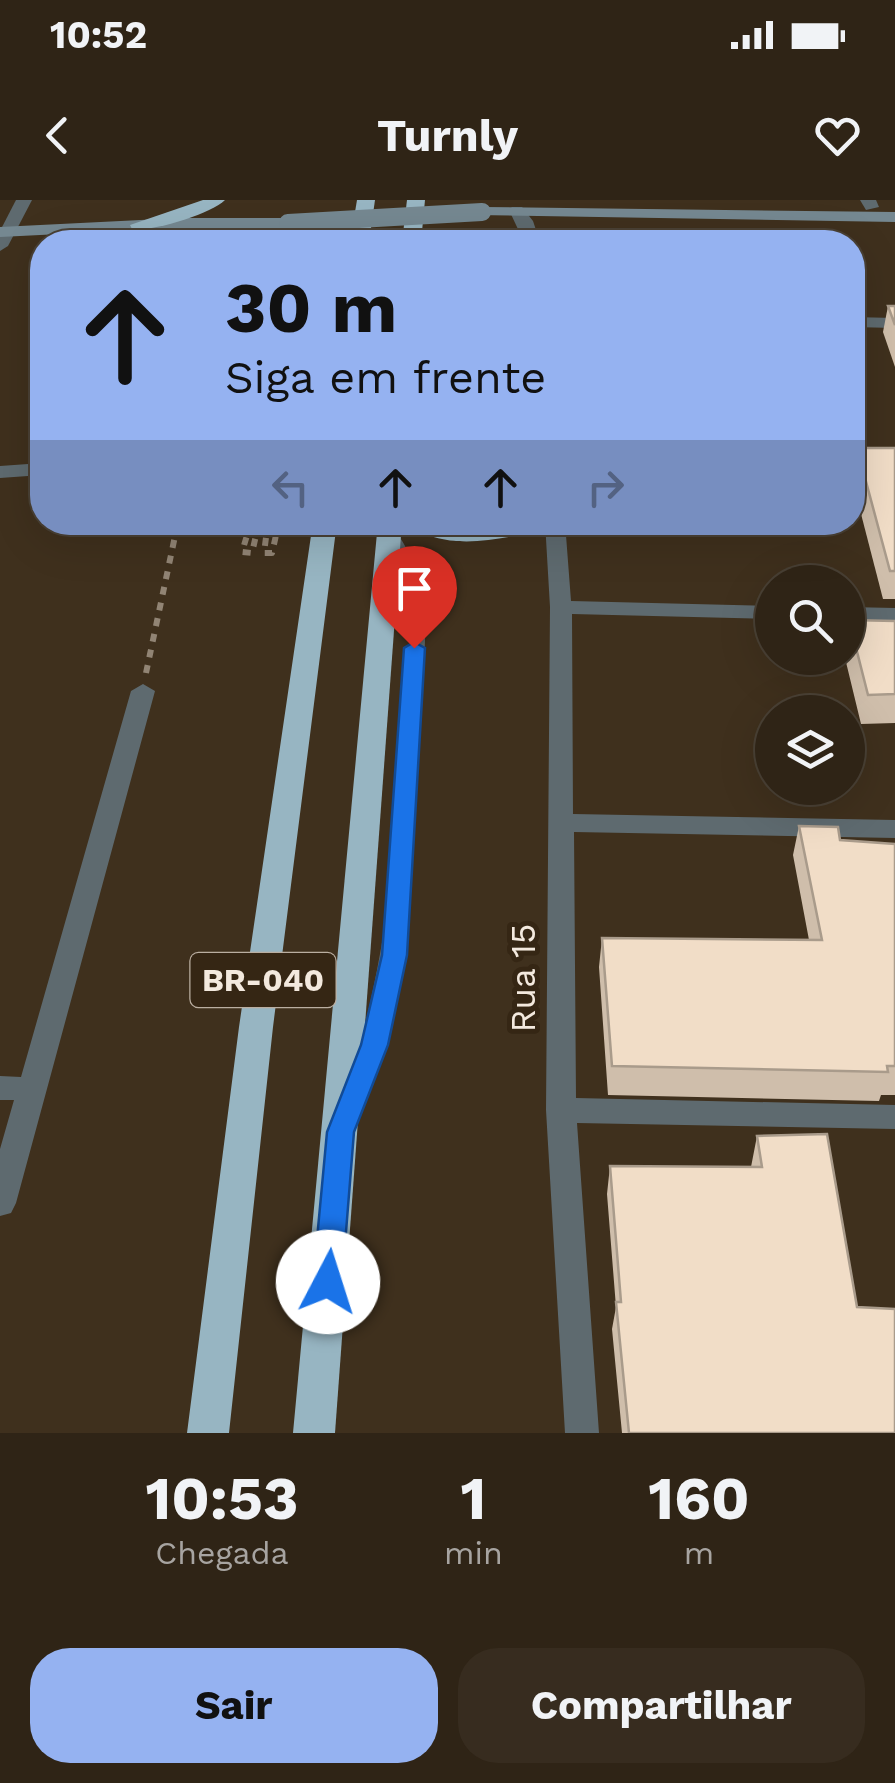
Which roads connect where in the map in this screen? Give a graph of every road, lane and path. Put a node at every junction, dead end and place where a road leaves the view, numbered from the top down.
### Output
1 (24, 200) edge
2 (216, 200) edge
3 (366, 200) edge
4 (416, 200) edge
5 (862, 203) edge
6 (521, 204) edge
7 (478, 206) edge
8 (895, 207) edge
9 (285, 217) junction
10 (895, 218) edge
11 (181, 223) junction
12 (259, 224) junction
13 (139, 225) junction
14 (82, 230) edge
15 (250, 230) edge
16 (362, 230) edge
17 (413, 230) edge
18 (528, 230) edge
19 (30, 235) edge
20 (2, 237) edge
21 (865, 322) edge
22 (895, 323) edge
23 (30, 470) edge
24 (0, 472) edge
25 (175, 535) edge
26 (247, 535) edge
27 (256, 535) edge
28 (266, 535) edge
29 (276, 535) edge
30 (323, 535) edge
31 (399, 535) edge
32 (556, 535) edge
33 (561, 607) junction
34 (755, 612) edge
35 (865, 614) edge
36 (895, 615) edge
37 (142, 691) joint
38 (561, 824) junction
39 (895, 828) edge
40 (0, 1088) edge
41 (32, 1088) junction
42 (561, 1110) junction
43 (895, 1117) edge
44 (0, 1203) edge
45 (208, 1433) edge
46 (314, 1433) edge
47 (582, 1433) edge

1 - 20 street
2 - 13 highway
3 - 16 highway
4 - 17 highway
5 - 6 main road
5 - 8 main road
6 - 7 main road
6 - 10 main road
6 - 18 street
7 - 9 main road, bridge
9 - 11 main road
9 - 12 main road
11 - 12 main road
11 - 13 main road
12 - 15 street
13 - 14 main road
19 - 20 main road
21 - 22 street
23 - 24 street
25 - 37 path
26 - 27 path
28 - 29 path
30 - 45 highway, BR-040
31 - 46 highway, BR-040
32 - 33 street, Rua 15
33 - 34 street
33 - 38 street, Rua 15
35 - 36 street
37 - 41 street
38 - 39 street
38 - 42 street, Rua 15
40 - 41 street
41 - 44 street
42 - 43 street
42 - 47 street, Rua 15

